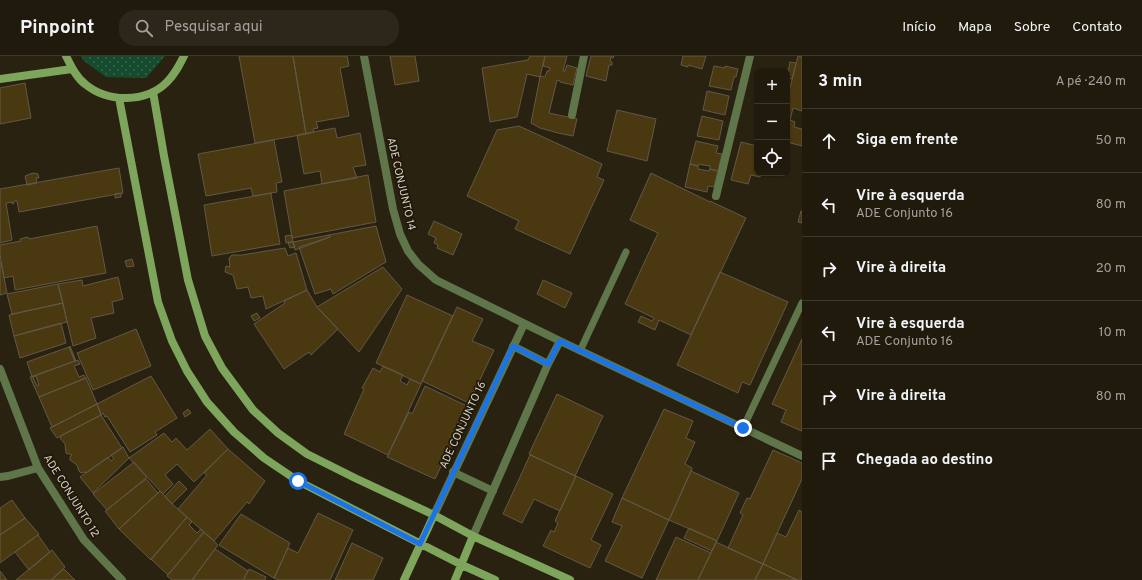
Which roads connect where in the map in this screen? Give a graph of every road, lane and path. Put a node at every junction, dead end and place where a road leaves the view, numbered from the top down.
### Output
1 (66, 56) edge
2 (184, 56) edge
3 (364, 56) edge
4 (584, 56) edge
5 (750, 56) edge
6 (72, 69) junction
7 (0, 79) edge
8 (153, 92) junction
9 (119, 98) junction
10 (572, 115) dead end
11 (716, 196) dead end
12 (626, 252) dead end
13 (802, 303) edge
14 (524, 324) junction
15 (560, 341) junction
16 (513, 346) junction
17 (580, 351) junction
18 (548, 364) junction
19 (0, 369) edge
20 (743, 428) junction
21 (802, 456) edge
22 (38, 468) junction
23 (453, 472) junction
24 (0, 477) edge
25 (493, 491) junction
26 (434, 515) junction
27 (473, 536) junction
28 (420, 544) junction
29 (462, 565) junction
30 (122, 580) edge
31 (404, 580) edge
32 (455, 580) edge
33 (495, 580) edge
34 (570, 580) edge

1 - 6 street
2 - 8 street
3 - 14 street, ADE CONJUNTO 14
4 - 10 street
5 - 11 street
6 - 7 street
6 - 9 street
8 - 9 street
8 - 26 street
9 - 28 street
12 - 17 lane
13 - 20 lane
14 - 15 street, ADE CONJUNTO 14
14 - 16 street, ADE CONJUNTO 16
15 - 17 street, ADE CONJUNTO 14
15 - 18 street
16 - 18 street
16 - 23 street, ADE CONJUNTO 16
17 - 20 street, ADE CONJUNTO 14
18 - 25 street
19 - 22 street, ADE CONJUNTO 12
20 - 21 street, ADE CONJUNTO 14
22 - 24 street
22 - 30 street, ADE CONJUNTO 12
23 - 25 street
23 - 26 street, ADE CONJUNTO 16
25 - 27 street
26 - 27 street
26 - 28 street, ADE CONJUNTO 16
27 - 29 street
27 - 34 street
28 - 29 street
28 - 31 street, ADE CONJUNTO 16
29 - 32 street
29 - 33 street

